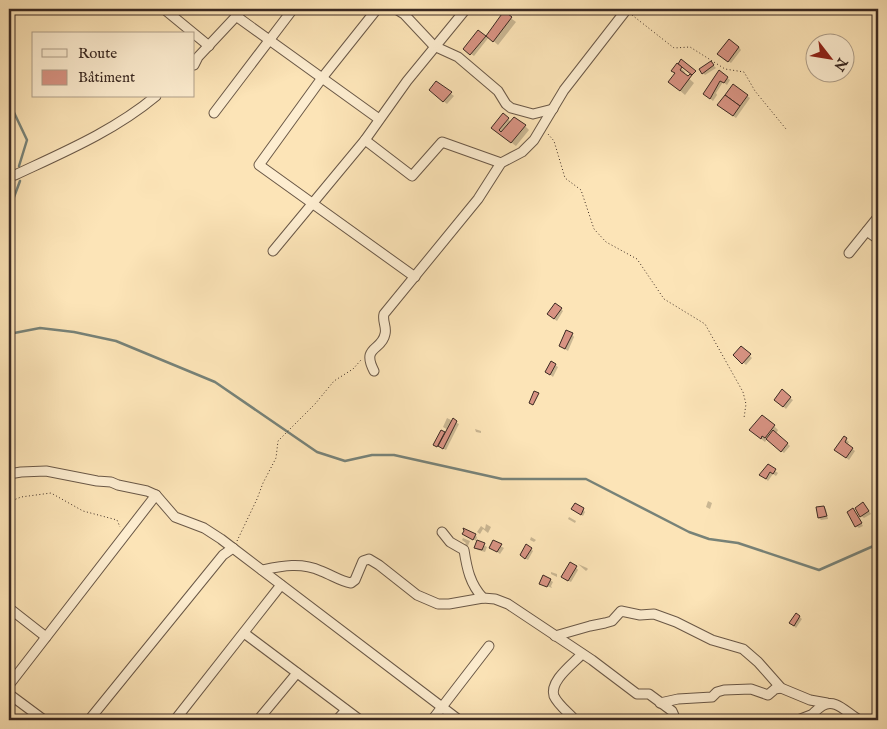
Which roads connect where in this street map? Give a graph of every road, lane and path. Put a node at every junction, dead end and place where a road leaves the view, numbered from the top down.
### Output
1 (164, 9) edge
2 (243, 9) edge
3 (293, 9) edge
4 (377, 9) edge
5 (396, 9) edge
6 (466, 9) edge
7 (626, 10) edge
8 (236, 16) junction
9 (192, 32) edge
10 (195, 34) edge
11 (269, 40) junction
12 (209, 46) junction
13 (434, 46) junction
14 (195, 64) edge
15 (322, 78) junction
16 (153, 98) edge
17 (553, 109) junction
18 (214, 114) dead end
19 (379, 119) junction
20 (543, 127) junction
21 (786, 129) dead end
22 (365, 140) junction
23 (501, 163) junction
24 (9, 176) edge
25 (311, 204) junction
26 (878, 217) edge
27 (867, 231) junction
28 (878, 239) edge
29 (273, 251) dead end
30 (849, 253) dead end
31 (415, 277) junction
32 (369, 357) junction
33 (374, 371) dead end
34 (744, 418) dead end
35 (9, 474) edge
36 (156, 495) junction
37 (9, 502) edge
38 (442, 532) dead end
39 (125, 534) junction
40 (233, 548) junction
41 (262, 570) junction
42 (281, 585) junction
43 (483, 598) junction
44 (9, 608) edge
45 (244, 633) junction
46 (555, 636) junction
47 (46, 637) junction
48 (489, 646) dead end
49 (582, 654) junction
50 (297, 673) junction
51 (9, 685) edge
52 (781, 688) junction
53 (9, 694) edge
54 (660, 703) junction
55 (827, 703) junction
56 (442, 707) junction
57 (346, 710) junction
58 (810, 718) edge
59 (44, 720) edge
60 (89, 720) edge
61 (175, 720) edge
62 (258, 720) edge
63 (337, 720) edge
64 (360, 720) edge
65 (432, 720) edge
66 (459, 720) edge
67 (575, 720) edge
68 (676, 720) edge
69 (798, 720) edge
70 (860, 720) edge

1 - 9 street
2 - 8 street
3 - 11 street
4 - 15 street
5 - 13 street
6 - 13 street
7 - 17 street
7 - 21 path
8 - 11 street
8 - 12 street
10 - 12 street
11 - 15 street
11 - 18 street
12 - 14 street
13 - 17 street
13 - 19 street
15 - 19 street
15 - 25 street
16 - 24 street
17 - 20 street
19 - 22 street
20 - 23 street
20 - 34 path
22 - 23 street
22 - 25 street
23 - 31 street
25 - 29 street
25 - 31 street
26 - 27 street
27 - 28 street
27 - 30 street
31 - 32 street
32 - 33 street
32 - 40 path
35 - 36 street
36 - 39 street
36 - 40 street
37 - 39 path
38 - 43 street
39 - 47 street
40 - 41 street
40 - 60 street
41 - 42 street
41 - 43 street
42 - 45 street
42 - 56 street
43 - 46 street
44 - 47 street
45 - 50 street
45 - 61 street
46 - 49 street
46 - 52 street
47 - 51 street
48 - 56 street
49 - 54 street
49 - 67 street
50 - 57 street
50 - 62 street
52 - 54 street
52 - 55 street
53 - 59 street
54 - 68 street
55 - 58 street
55 - 70 street
56 - 65 street
56 - 66 street
57 - 63 street
57 - 64 street
58 - 69 street

